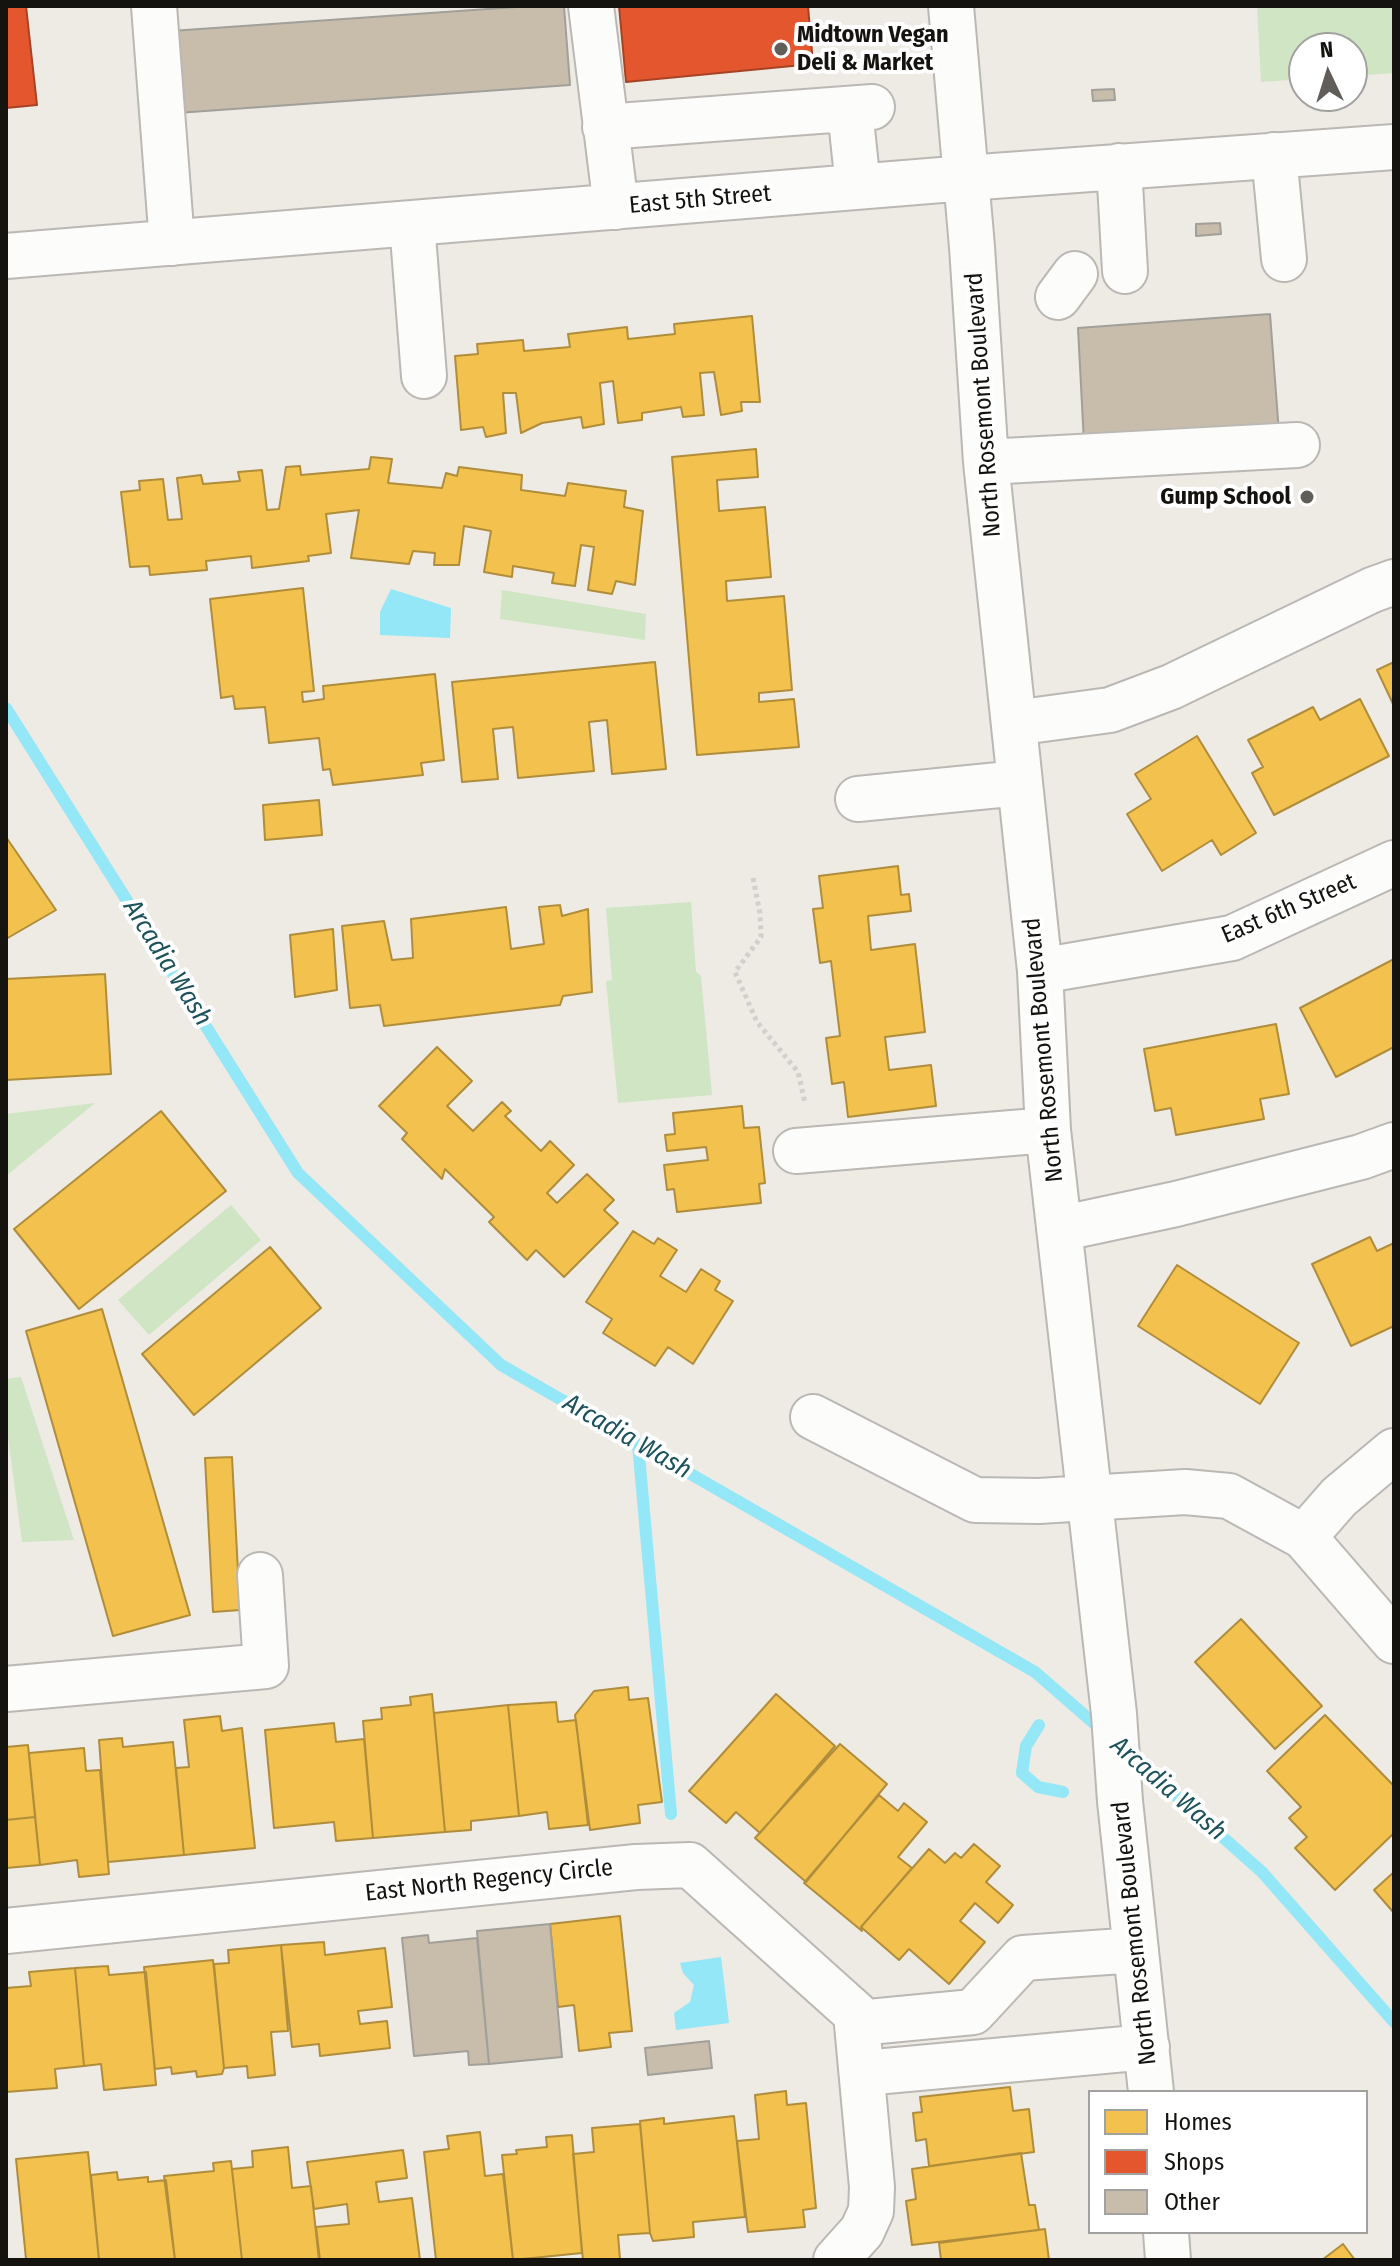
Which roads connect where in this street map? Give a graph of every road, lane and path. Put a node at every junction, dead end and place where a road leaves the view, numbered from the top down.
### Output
1 (154, 6) edge
2 (591, 6) edge
3 (951, 6) edge
4 (605, 127) junction
5 (1394, 147) edge
6 (1274, 155) junction
7 (1119, 166) junction
8 (966, 178) junction
9 (858, 186) junction
10 (616, 207) junction
11 (412, 223) junction
12 (172, 243) junction
13 (6, 256) edge
14 (1284, 259) dead end
15 (1125, 271) dead end
16 (424, 376) dead end
17 (1297, 445) dead end
18 (986, 462) junction
19 (1394, 582) edge
20 (1014, 723) junction
21 (1019, 783) junction
22 (858, 799) dead end
23 (1394, 863) edge
24 (753, 878) dead end
25 (1040, 971) junction
26 (805, 1103) dead end
27 (1048, 1130) junction
28 (1394, 1145) edge
29 (796, 1151) dead end
30 (1059, 1229) junction
31 (813, 1417) dead end
32 (1394, 1451) edge
33 (1089, 1497) junction
34 (1304, 1537) junction
35 (260, 1575) dead end
36 (1394, 1641) edge
37 (6, 1689) edge
38 (6, 1931) edge
39 (1136, 1950) junction
40 (996, 1987) junction
41 (858, 2023) junction
42 (1147, 2047) junction
43 (1001, 2060) junction
44 (864, 2073) junction
45 (1151, 2090) edge
46 (1166, 2234) edge
47 (844, 2257) edge
48 (1168, 2260) edge

1 - 12 street
2 - 4 street
3 - 8 street, North Rosemont Boulevard
4 - 9 street
4 - 10 street
5 - 6 street, East 5th Street
6 - 7 street, East 5th Street
6 - 14 street
7 - 8 street, East 5th Street
7 - 15 street
8 - 9 street, East 5th Street
8 - 18 street, North Rosemont Boulevard
9 - 10 street, East 5th Street
10 - 11 street, East 5th Street
11 - 12 street, East 5th Street
11 - 16 street
12 - 13 street, East 5th Street
17 - 18 street
18 - 20 street, North Rosemont Boulevard
19 - 20 street
20 - 21 street, North Rosemont Boulevard
21 - 22 street
21 - 25 street, North Rosemont Boulevard
23 - 25 street, East 6th Street
24 - 26 path
25 - 27 street, North Rosemont Boulevard
27 - 29 street
27 - 30 street, North Rosemont Boulevard
28 - 30 street
30 - 33 street, North Rosemont Boulevard
31 - 33 street
32 - 34 street
33 - 34 street
33 - 39 street, North Rosemont Boulevard
34 - 36 street
35 - 37 street
38 - 41 street, East North Regency Circle
39 - 40 street
39 - 42 street, North Rosemont Boulevard
40 - 41 street
40 - 43 street
41 - 44 street
42 - 43 street
42 - 45 street, North Rosemont Boulevard
43 - 44 street
44 - 47 street
46 - 48 street

